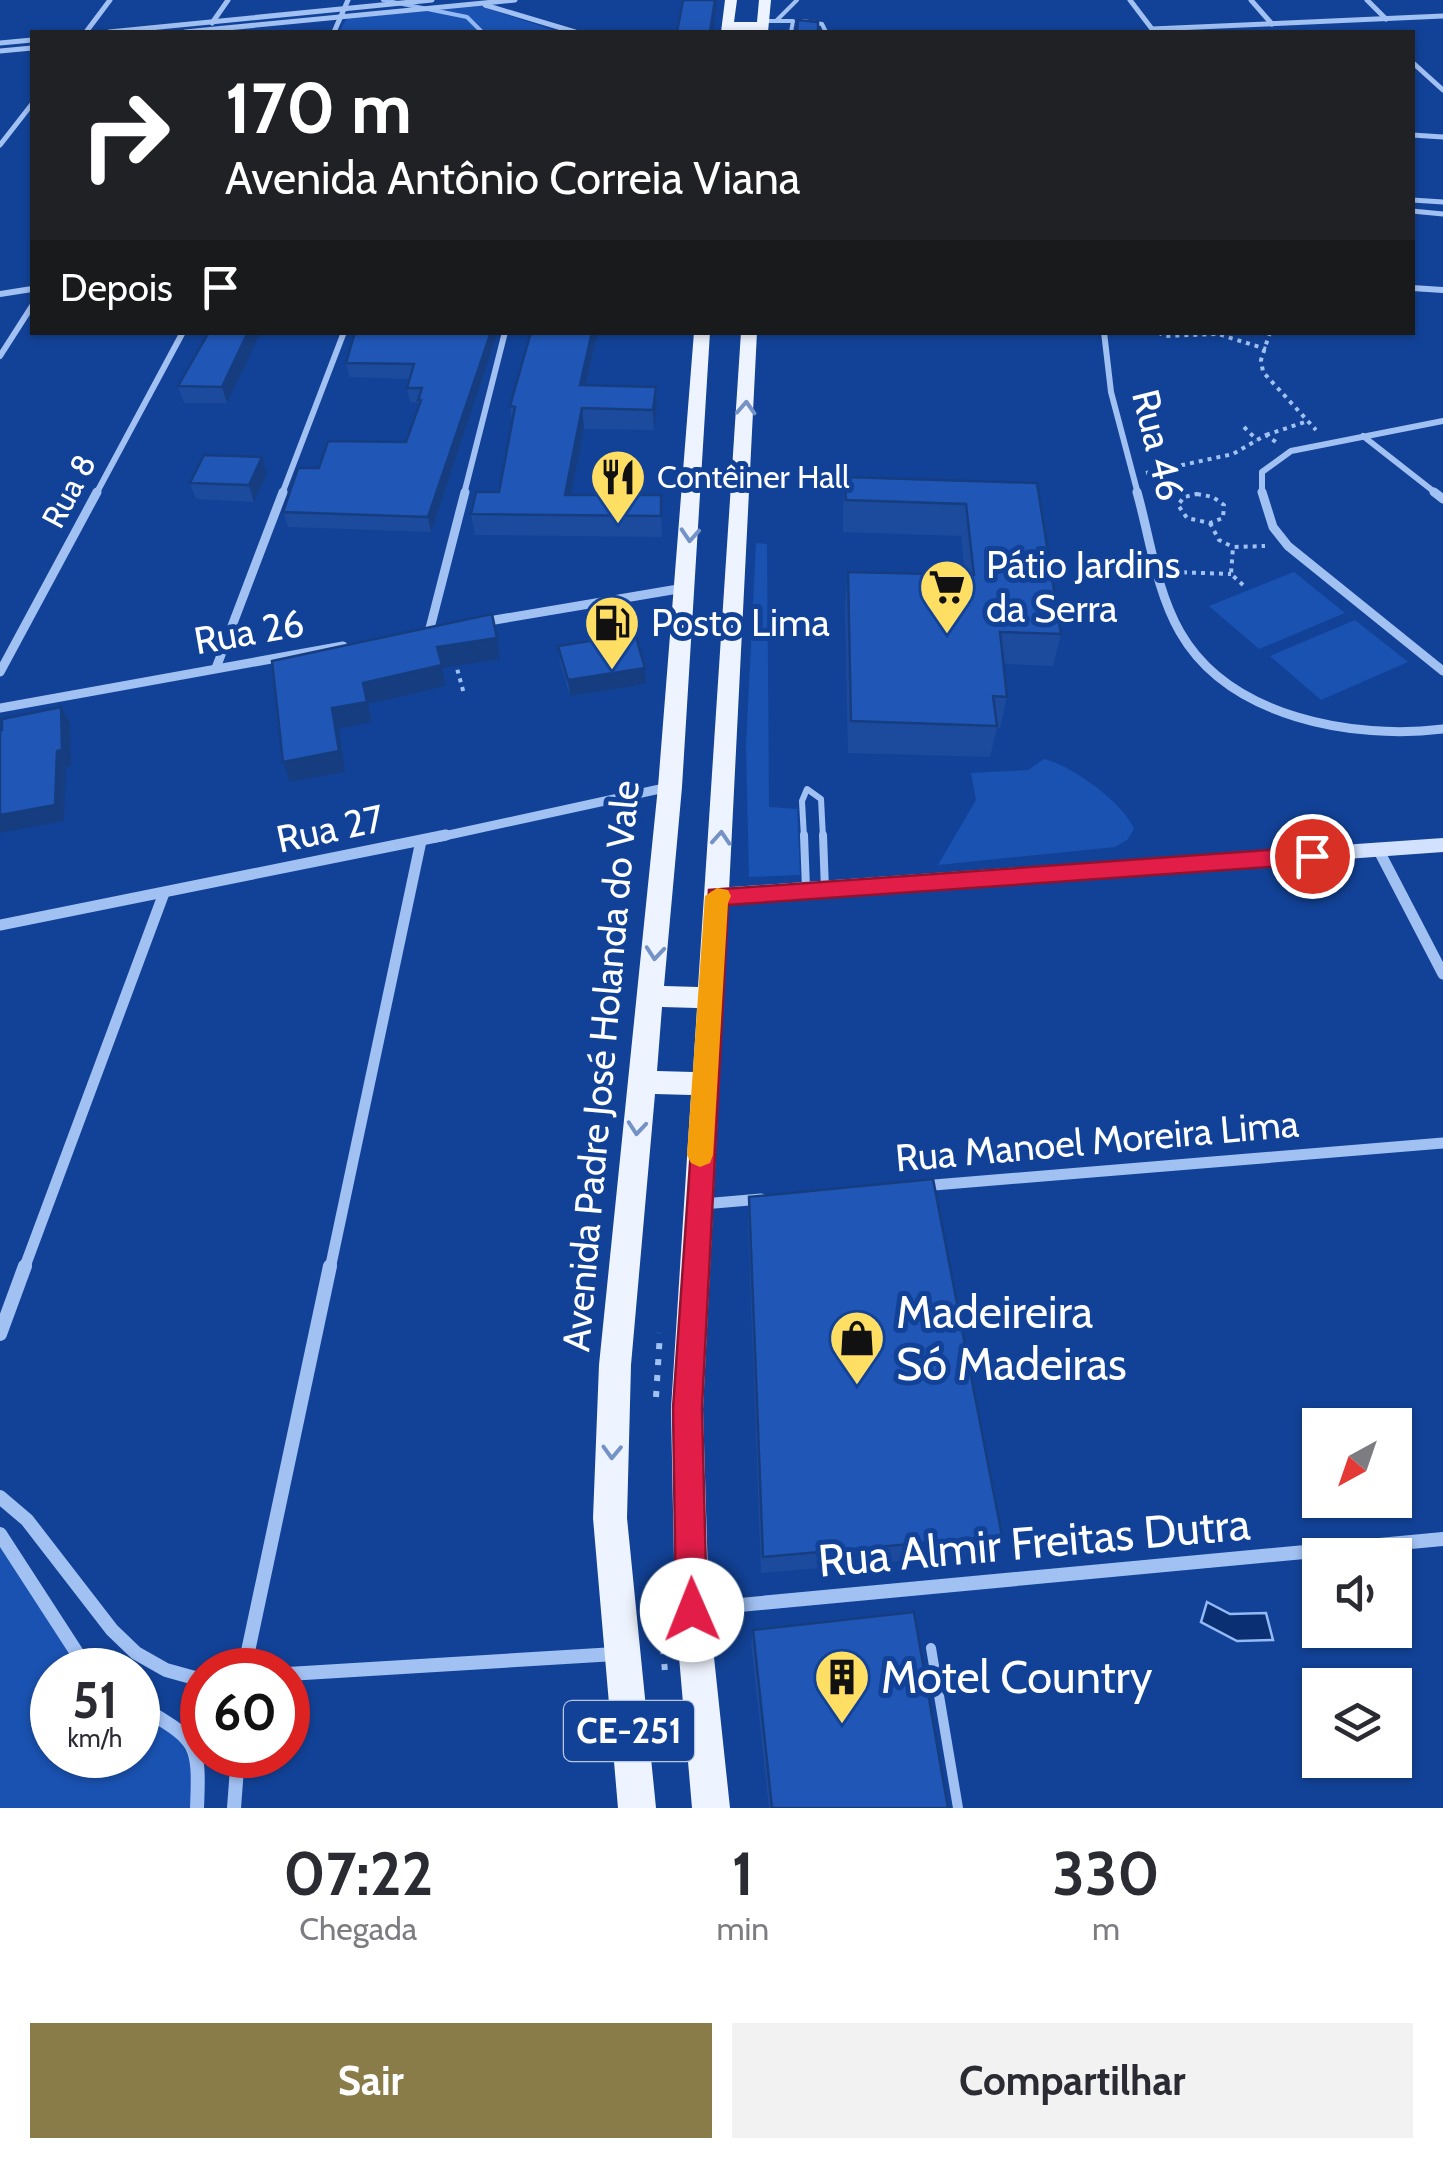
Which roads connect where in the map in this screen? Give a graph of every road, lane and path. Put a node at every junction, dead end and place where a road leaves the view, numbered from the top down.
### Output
1 (110, 0) edge
2 (228, 0) edge
3 (348, 0) edge
4 (432, 0) edge
5 (515, 0) edge
6 (731, 0) edge
7 (765, 0) edge
8 (798, 0) edge
9 (1130, 0) edge
10 (1251, 0) edge
11 (1368, 0) edge
12 (477, 2) edge
13 (344, 8) junction
14 (340, 16) junction
15 (1443, 16) edge
16 (1386, 19) junction
17 (792, 21) junction
18 (213, 22) junction
19 (1272, 24) junction
20 (766, 25) edge
21 (728, 29) edge
22 (88, 30) edge
23 (130, 30) edge
24 (208, 30) edge
25 (216, 30) edge
26 (335, 30) edge
27 (568, 30) edge
28 (792, 30) edge
29 (825, 30) edge
30 (30, 40) edge
31 (0, 42) edge
32 (30, 48) edge
33 (0, 51) edge
34 (1415, 65) edge
35 (1443, 90) edge
36 (30, 107) edge
37 (1415, 135) edge
38 (1443, 137) edge
39 (0, 145) edge
40 (1415, 200) edge
41 (1443, 202) edge
42 (1415, 211) edge
43 (1443, 214) edge
44 (1415, 288) edge
45 (30, 289) edge
46 (1443, 290) edge
47 (0, 294) edge
48 (30, 309) edge
49 (181, 335) edge
50 (343, 335) edge
51 (504, 335) edge
52 (702, 335) edge
53 (749, 335) edge
54 (1104, 335) edge
55 (1162, 335) edge
56 (1190, 335) edge
57 (1221, 335) edge
58 (1269, 335) edge
59 (1266, 348) junction
60 (0, 356) edge
61 (1308, 421) junction
62 (1443, 421) edge
63 (1244, 428) dead end
64 (1266, 435) junction
65 (1363, 436) junction
66 (1256, 440) junction
67 (1328, 443) junction
68 (1292, 451) junction
69 (1133, 476) junction
70 (1443, 498) edge
71 (1210, 523) junction
72 (1288, 546) junction
73 (1233, 547) junction
74 (1160, 572) junction
75 (1231, 574) junction
76 (1242, 585) dead end
77 (686, 588) junction
78 (464, 626) edge
79 (446, 629) joint
80 (428, 632) junction
81 (409, 635) edge
82 (352, 645) edge
83 (216, 668) junction
84 (1443, 671) edge
85 (0, 672) edge
86 (464, 694) dead end
87 (0, 708) edge
88 (1443, 729) edge
89 (670, 786) junction
90 (422, 841) junction
91 (1443, 846) edge
92 (1380, 851) junction
93 (815, 891) junction
94 (164, 894) junction
95 (717, 896) junction
96 (0, 925) edge
97 (1443, 974) edge
98 (651, 996) junction
99 (712, 998) junction
100 (641, 1082) junction
101 (706, 1084) junction
102 (1443, 1143) edge
103 (913, 1186) edge
104 (775, 1198) edge
105 (697, 1204) junction
106 (0, 1334) edge
107 (0, 1496) edge
108 (0, 1534) edge
109 (1443, 1538) edge
110 (692, 1610) junction
111 (74, 1648) edge
112 (249, 1648) edge
113 (930, 1648) dead end
114 (621, 1654) junction
115 (310, 1673) edge
116 (180, 1676) edge
117 (160, 1719) edge
118 (236, 1778) edge
119 (197, 1808) edge
120 (234, 1808) edge
121 (637, 1808) edge
122 (711, 1808) edge
123 (958, 1808) edge

1 - 22 street
2 - 18 street
3 - 13 street
4 - 13 street
5 - 12 street
6 - 21 main road
7 - 20 main road
8 - 20 lane
9 - 19 street
10 - 19 street
11 - 16 street
12 - 14 street
12 - 27 street
13 - 14 street
13 - 18 street
14 - 25 street
14 - 26 street
15 - 16 street
16 - 19 street
17 - 20 lane
17 - 28 lane
17 - 29 lane
18 - 23 street
18 - 24 street
20 - 21 main road
30 - 31 street
32 - 33 street
34 - 35 street
36 - 39 street
37 - 38 street
40 - 41 street
42 - 43 street
44 - 46 street
45 - 47 street
48 - 60 street
49 - 85 street, Rua 8
50 - 83 street
51 - 80 street
52 -> 77 main road, Avenida Padre José Holanda do Vale / CE-251
95 -> 53 main road, CE-251
54 - 69 street, Rua 46
55 - 56 path
57 - 59 path
58 - 59 path
59 - 61 path
61 - 64 path
61 - 67 path
62 - 65 street
63 - 66 path
64 - 66 path
64 - 68 path
65 - 67 street
65 - 70 street
66 - 69 path
67 - 68 street
68 - 72 street
69 - 74 street, Rua 46
71 - 71 path
71 - 73 path
72 - 73 path
72 - 84 street
73 - 75 path
74 - 75 path
74 - 88 street, Rua 46
75 - 76 path
77 - 78 street
77 - 89 main road, Avenida Padre José Holanda do Vale / CE-251
79 - 80 street
79 - 86 path
80 - 81 street
82 - 83 street, Rua 26
83 - 87 street, Rua 26
89 - 90 street, Rua 27
89 -> 98 main road, Avenida Padre José Holanda do Vale / CE-251
90 - 94 street, Rua 27
90 - 112 street
91 - 92 street
92 - 93 street
92 - 97 street
93 - 93 lane
93 - 95 street
94 - 96 street, Rua 27
94 - 106 street
95 - 99 main road, CE-251
98 - 99 main road
98 - 100 main road, Avenida Padre José Holanda do Vale / CE-251
99 - 101 main road, CE-251
100 - 101 main road
100 -> 114 main road, Avenida Padre José Holanda do Vale / CE-251
101 - 105 main road, CE-251
102 - 103 street, Rua Manoel Moreira Lima
104 - 105 street
105 - 110 main road, CE-251
107 - 116 street
108 - 111 street
109 - 110 street, Rua Almir Freitas Dutra
110 - 122 main road, CE-251
113 - 123 lane
114 - 115 street
114 - 121 main road, Avenida Padre José Holanda do Vale / CE-251
117 - 119 street
118 - 120 street

